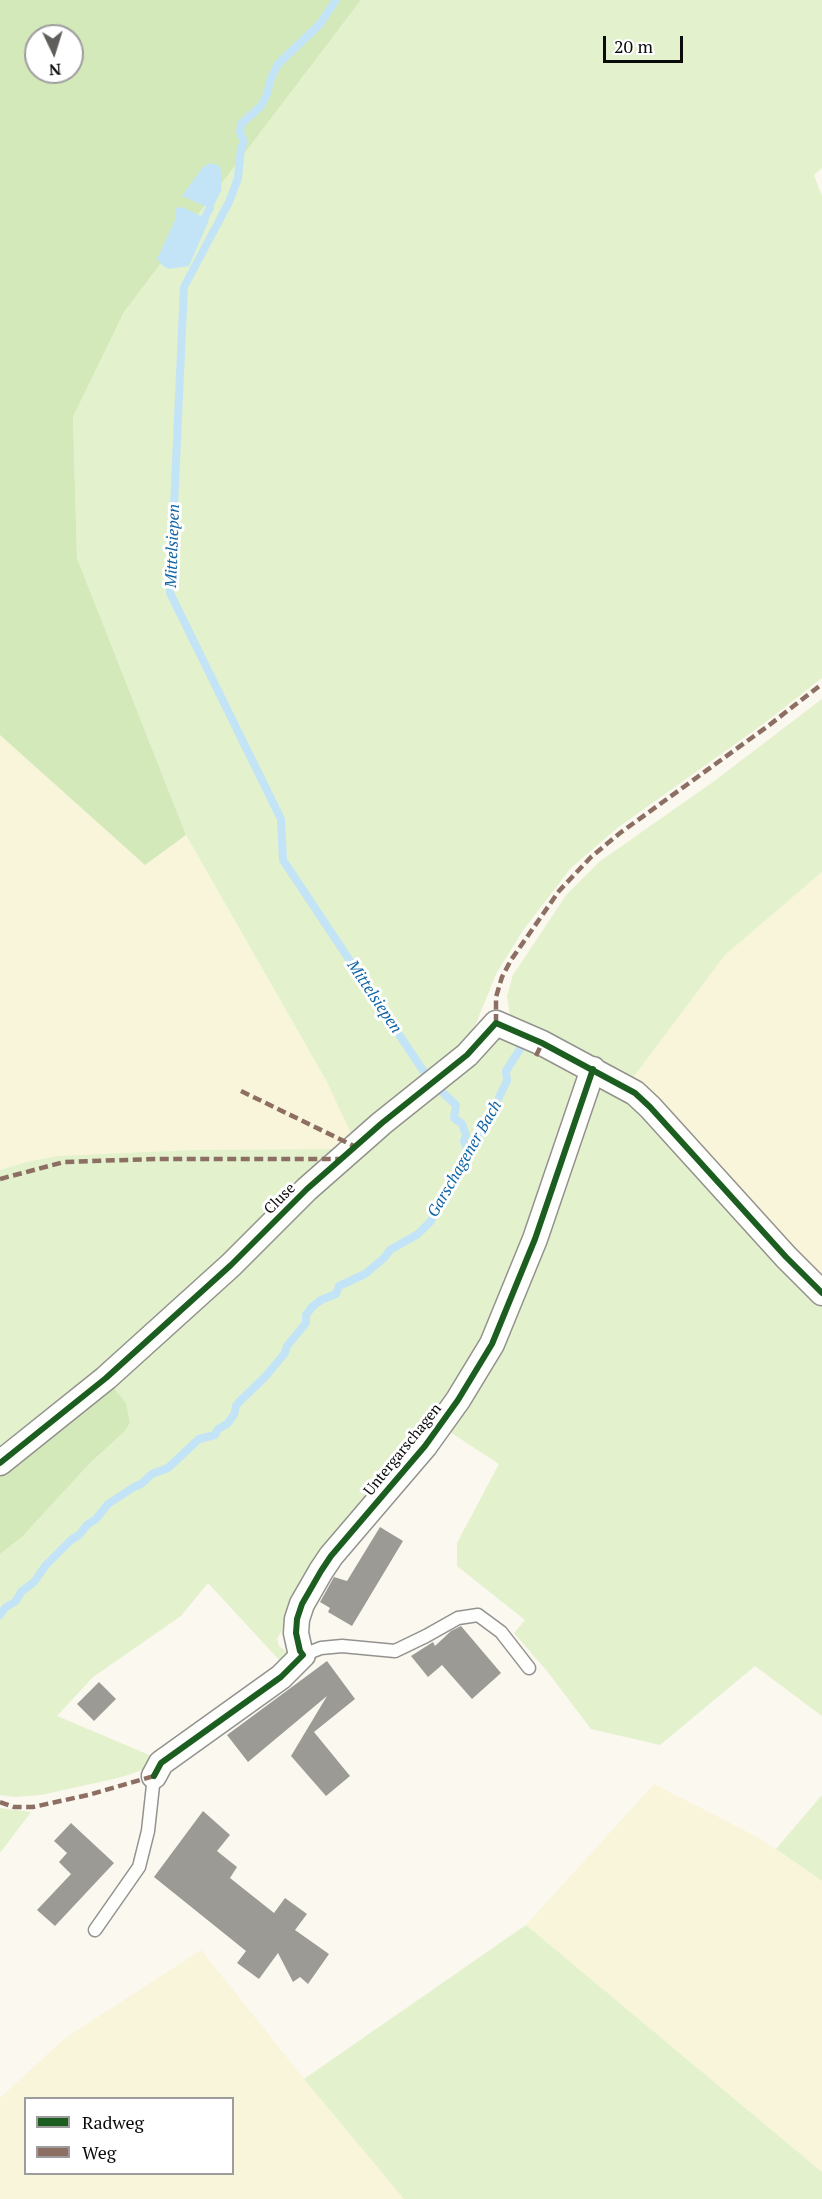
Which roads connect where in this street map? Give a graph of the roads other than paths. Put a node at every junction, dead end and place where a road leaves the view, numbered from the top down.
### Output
1 (593, 1069) junction
2 (822, 1293) edge
3 (0, 1463) edge
4 (303, 1655) junction
5 (529, 1668) dead end
6 (154, 1776) joint
7 (95, 1930) dead end

1 - 2 street
1 - 3 street, Cluse
1 - 4 street, Untergarschagen
4 - 5 lane
4 - 6 street
6 - 7 lane

